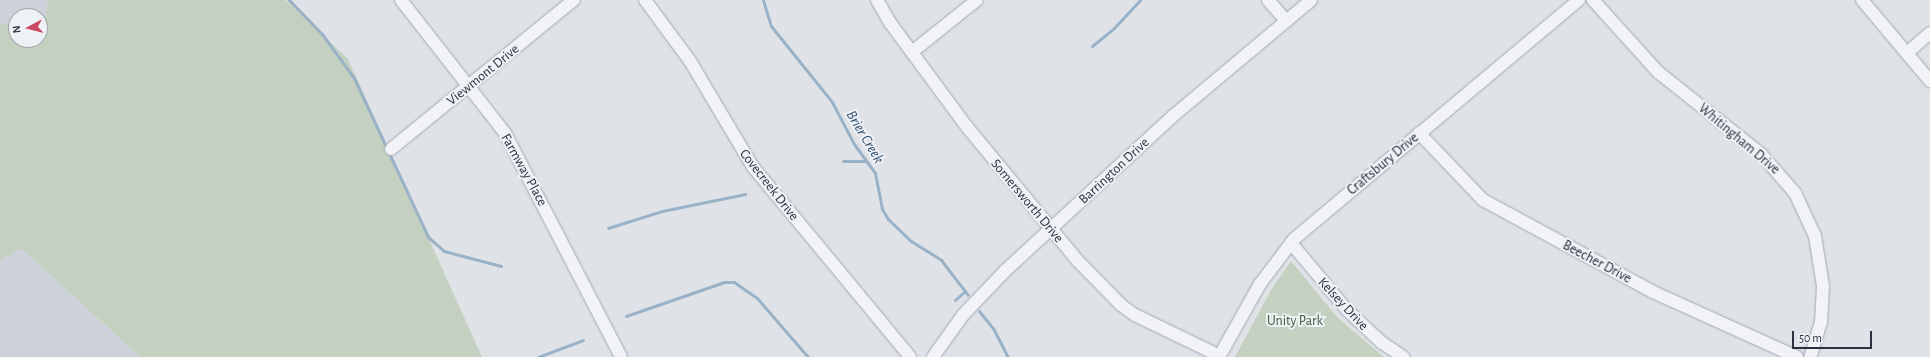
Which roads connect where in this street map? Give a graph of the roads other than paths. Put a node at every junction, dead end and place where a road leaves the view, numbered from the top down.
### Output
1 (401, 0) edge
2 (574, 0) edge
3 (646, 0) edge
4 (877, 0) edge
5 (977, 0) edge
6 (1268, 0) edge
7 (1311, 0) edge
8 (1579, 0) edge
9 (1593, 0) edge
10 (1862, 0) edge
11 (1286, 21) junction
12 (1930, 33) edge
13 (912, 52) junction
14 (1907, 53) junction
15 (1930, 81) edge
16 (469, 86) junction
17 (1419, 133) junction
18 (391, 149) dead end
19 (1050, 229) junction
20 (1291, 243) junction
21 (1219, 356) edge
22 (621, 357) edge
23 (910, 357) edge
24 (933, 357) edge
25 (1403, 357) edge
26 (1797, 357) edge
27 (1810, 357) edge

1 - 16 street, Farmway Place
2 - 16 street, Viewmont Drive
3 - 23 street, Covecreek Drive
4 - 13 street, Somersworth Drive
5 - 13 street
6 - 11 street
7 - 11 street, Barrington Drive
8 - 17 street, Craftsbury Drive
9 - 27 street, Whitingham Drive
10 - 14 street
11 - 19 street, Barrington Drive
12 - 14 street
13 - 19 street, Somersworth Drive
14 - 15 street
16 - 18 street, Viewmont Drive
16 - 22 street, Farmway Place
17 - 20 street, Craftsbury Drive
17 - 26 street, Beecher Drive
19 - 21 street, Somersworth Drive
19 - 24 street, Barrington Drive
20 - 21 street, Craftsbury Drive
20 - 25 street, Kelsey Drive

